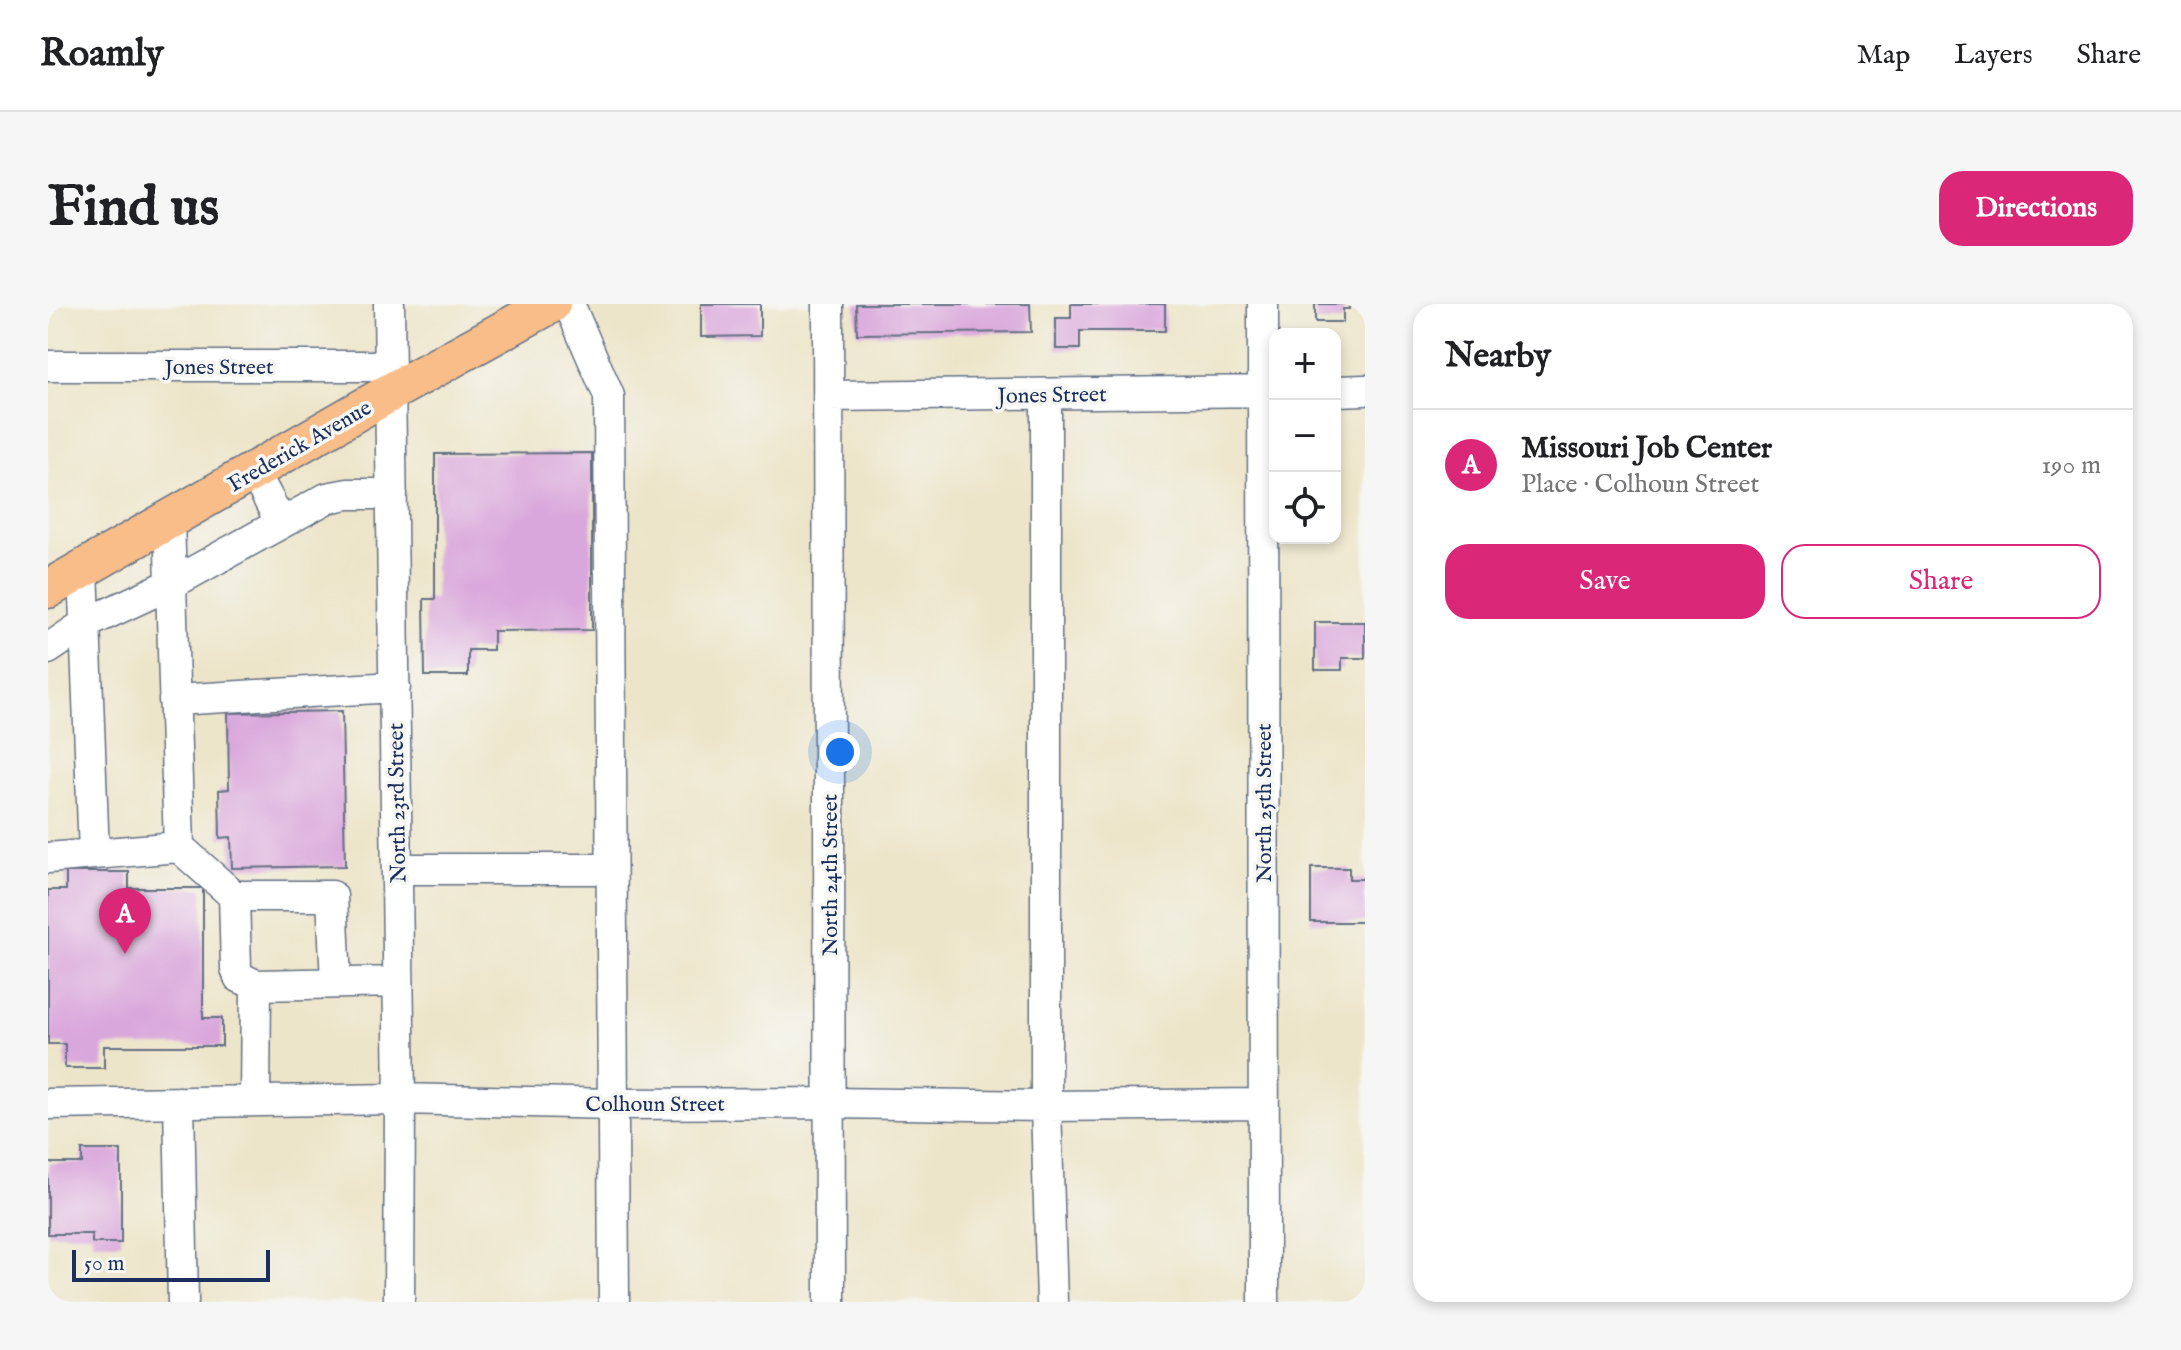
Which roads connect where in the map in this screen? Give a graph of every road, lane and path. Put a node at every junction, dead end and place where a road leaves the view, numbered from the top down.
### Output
1 (389, 304) edge
2 (551, 304) edge
3 (569, 304) edge
4 (828, 304) edge
5 (1263, 304) edge
6 (48, 366) edge
7 (390, 379) junction
8 (1365, 390) edge
9 (1269, 391) edge
10 (1341, 391) edge
11 (1046, 394) junction
12 (829, 396) junction
13 (254, 472) junction
14 (392, 494) junction
15 (169, 520) junction
16 (281, 523) junction
17 (83, 569) junction
18 (171, 584) junction
19 (48, 589) edge
20 (85, 624) junction
21 (48, 649) edge
22 (395, 687) junction
23 (174, 700) junction
24 (179, 847) junction
25 (94, 854) junction
26 (48, 858) edge
27 (397, 869) junction
28 (611, 869) junction
29 (234, 896) junction
30 (398, 982) junction
31 (336, 983) junction
32 (256, 985) junction
33 (400, 1099) junction
34 (255, 1101) junction
35 (179, 1102) junction
36 (829, 1103) junction
37 (48, 1104) edge
38 (612, 1104) junction
39 (1263, 1104) junction
40 (1046, 1106) junction
41 (183, 1302) edge
42 (399, 1302) edge
43 (614, 1302) edge
44 (830, 1302) edge
45 (1052, 1302) edge
46 (1264, 1302) edge

1 - 7 street, North 23rd Street
2 - 7 main road, Frederick Avenue
3 - 28 street
4 - 12 street, North 24th Street
5 - 9 street, North 25th Street
6 - 7 street, Jones Street
7 - 13 main road, Frederick Avenue
7 - 14 street, North 23rd Street
8 - 10 street
9 - 11 street, Jones Street
9 - 39 street, North 25th Street
11 - 12 street, Jones Street
11 - 40 street
12 - 36 street, North 24th Street
13 - 15 main road, Frederick Avenue
13 - 16 street
14 - 16 street
14 - 22 street, North 23rd Street
15 - 17 main road, Frederick Avenue
15 - 18 street
16 - 18 street
17 - 19 main road, Frederick Avenue
17 - 20 street
18 - 20 street
18 - 23 street
20 - 21 street
20 - 25 street
22 - 23 street
22 - 27 street, North 23rd Street
23 - 24 street
24 - 25 street
24 - 29 street
25 - 26 street
27 - 28 street
27 - 30 street, North 23rd Street
28 - 38 street
29 - 31 street
29 - 32 street
30 - 31 street
30 - 33 street, North 23rd Street
31 - 32 street
32 - 34 street
33 - 34 street, Colhoun Street
33 - 38 street, Colhoun Street
33 - 42 street, North 23rd Street
34 - 35 street, Colhoun Street
35 - 37 street, Colhoun Street
35 - 41 street
36 - 38 street, Colhoun Street
36 - 40 street, Colhoun Street
36 - 44 street, North 24th Street
38 - 43 street
39 - 40 street, Colhoun Street
39 - 46 street, North 25th Street
40 - 45 street

